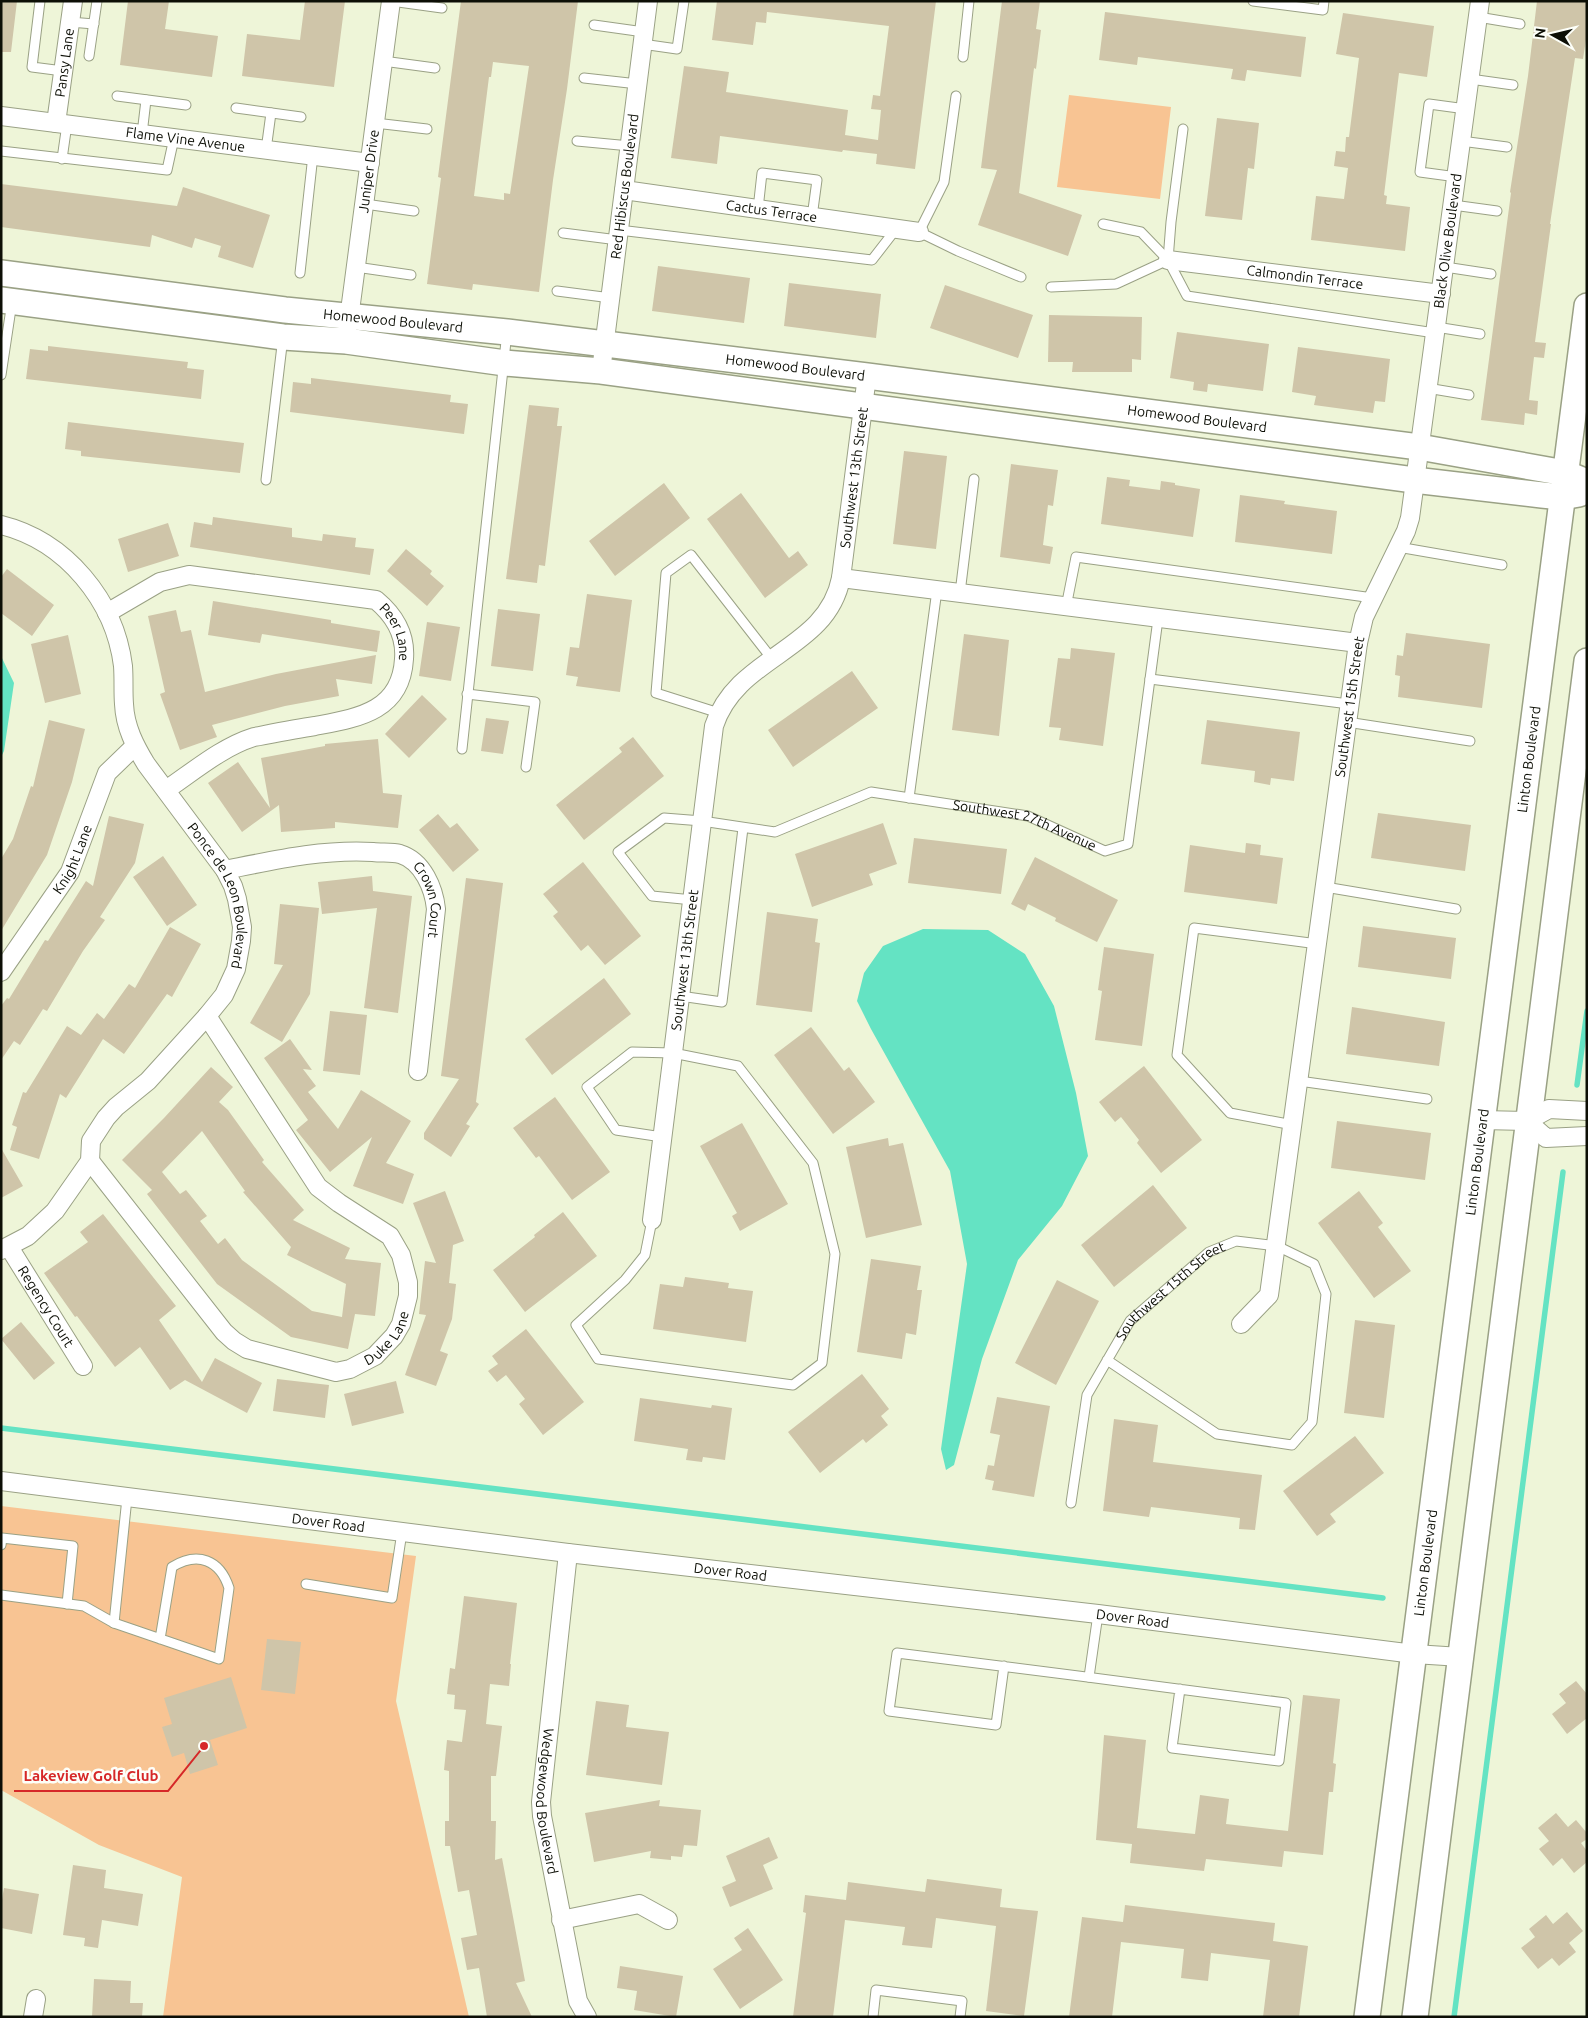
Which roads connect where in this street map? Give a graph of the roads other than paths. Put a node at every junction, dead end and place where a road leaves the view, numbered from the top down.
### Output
1 (40, 1) edge
2 (73, 1) edge
3 (97, 1) edge
4 (391, 1) edge
5 (648, 1) edge
6 (684, 1) edge
7 (969, 1) edge
8 (1253, 1) edge
9 (1324, 1) edge
10 (442, 8) dead end
11 (1479, 9) edge
12 (70, 22) junction
13 (94, 24) junction
14 (1520, 24) dead end
15 (594, 25) dead end
16 (643, 38) junction
17 (89, 56) dead end
18 (963, 57) dead end
19 (383, 61) junction
20 (435, 68) dead end
21 (63, 71) junction
22 (584, 78) dead end
23 (1470, 79) junction
24 (638, 84) junction
25 (1513, 85) dead end
26 (117, 96) dead end
27 (956, 96) dead end
28 (146, 100) junction
29 (186, 105) dead end
30 (236, 108) dead end
31 (1466, 109) junction
32 (271, 113) junction
33 (1, 116) edge
34 (301, 117) dead end
35 (375, 123) junction
36 (61, 124) junction
37 (426, 129) dead end
38 (1183, 129) dead end
39 (142, 134) junction
40 (174, 138) junction
41 (577, 141) dead end
42 (1462, 141) junction
43 (630, 146) junction
44 (1507, 147) dead end
45 (266, 150) junction
46 (1, 151) edge
47 (313, 155) junction
48 (62, 159) junction
49 (370, 163) junction
50 (1457, 177) junction
51 (624, 190) junction
52 (365, 204) junction
53 (1453, 205) junction
54 (758, 209) junction
55 (1497, 211) dead end
56 (414, 212) dead end
57 (812, 217) junction
58 (1103, 224) dead end
59 (896, 229) junction
60 (919, 232) junction
61 (563, 233) dead end
62 (618, 235) junction
63 (1168, 260) junction
64 (356, 267) junction
65 (1445, 267) junction
66 (300, 274) dead end
67 (1491, 274) dead end
68 (410, 275) dead end
69 (1021, 277) dead end
70 (1051, 287) dead end
71 (10, 288) edge
72 (557, 291) dead end
73 (1441, 294) junction
74 (610, 298) junction
75 (1587, 306) edge
76 (350, 316) junction
77 (284, 324) junction
78 (1436, 330) junction
79 (507, 332) junction
80 (1480, 334) dead end
81 (346, 341) junction
82 (605, 345) junction
83 (505, 363) junction
84 (601, 371) junction
85 (1, 374) edge
86 (866, 376) junction
87 (1427, 388) junction
88 (1469, 395) dead end
89 (862, 407) junction
90 (1419, 447) junction
91 (974, 479) dead end
92 (266, 480) dead end
93 (1414, 480) junction
94 (1571, 484) edge
95 (1587, 493) edge
96 (1, 525) edge
97 (1398, 547) junction
98 (1502, 565) dead end
99 (841, 578) junction
100 (936, 590) junction
101 (960, 593) junction
102 (1374, 598) junction
103 (1066, 607) junction
104 (108, 613) junction
105 (1158, 619) junction
106 (1358, 643) junction
107 (772, 659) junction
108 (1587, 661) edge
109 (1150, 679) junction
110 (468, 694) junction
111 (1350, 704) junction
112 (722, 707) junction
113 (1347, 722) junction
114 (1470, 741) dead end
115 (135, 746) junction
116 (462, 749) dead end
117 (526, 767) dead end
118 (166, 790) junction
119 (909, 798) junction
120 (702, 821) junction
121 (743, 828) junction
122 (225, 870) junction
123 (1325, 887) junction
124 (693, 900) junction
125 (1456, 909) dead end
126 (1318, 944) junction
127 (1, 972) edge
128 (680, 996) junction
129 (208, 1016) junction
130 (673, 1053) junction
131 (418, 1071) dead end
132 (1299, 1081) junction
133 (1427, 1099) dead end
134 (1587, 1111) edge
135 (1482, 1120) junction
136 (1527, 1122) junction
137 (1293, 1125) junction
138 (1587, 1136) edge
139 (662, 1137) junction
140 (90, 1161) junction
141 (652, 1220) joint
142 (1277, 1246) junction
143 (5, 1249) edge
144 (1241, 1324) dead end
145 (1107, 1360) junction
146 (83, 1366) dead end
147 (1, 1481) edge
148 (127, 1498) junction
149 (1071, 1503) dead end
150 (402, 1532) junction
151 (1, 1544) edge
152 (568, 1553) junction
153 (306, 1584) dead end
154 (1, 1595) edge
155 (67, 1604) junction
156 (1098, 1614) junction
157 (114, 1623) junction
158 (160, 1639) junction
159 (1414, 1654) junction
160 (1461, 1657) junction
161 (1004, 1666) junction
162 (1089, 1677) junction
163 (1180, 1689) junction
164 (561, 1920) junction
165 (668, 1920) dead end
166 (587, 2017) edge
167 (873, 2017) edge
168 (960, 2017) edge
169 (1368, 2017) edge
170 (1415, 2017) edge

1 - 21 lane
2 - 12 street, Pansy Lane
3 - 13 lane
4 - 10 lane
4 - 19 street, Juniper Drive
5 - 16 street, Red Hibiscus Boulevard
6 - 16 lane
7 - 18 lane
8 - 9 lane
11 - 14 lane
11 - 23 street, Black Olive Boulevard
12 - 13 lane
12 - 21 street, Pansy Lane
13 - 17 lane
15 - 16 lane
16 - 24 street, Red Hibiscus Boulevard
19 - 20 lane
19 - 35 street, Juniper Drive
21 - 36 street, Pansy Lane
22 - 24 lane
23 - 25 lane
23 - 31 street, Black Olive Boulevard
24 - 43 street, Red Hibiscus Boulevard
26 - 28 lane
27 - 60 lane
28 - 29 lane
28 - 39 lane
30 - 32 lane
31 - 42 street, Black Olive Boulevard
31 - 50 lane
32 - 34 lane
32 - 45 lane
33 - 36 street, Flame Vine Avenue
35 - 37 lane
35 - 49 street, Juniper Drive
36 - 39 street, Flame Vine Avenue
36 - 48 lane
38 - 63 lane
39 - 40 street, Flame Vine Avenue
40 - 45 street, Flame Vine Avenue
40 - 48 lane
41 - 43 lane
42 - 44 lane
42 - 50 street, Black Olive Boulevard
43 - 51 street, Red Hibiscus Boulevard
45 - 47 street, Flame Vine Avenue
46 - 48 lane
47 - 49 street, Flame Vine Avenue
47 - 66 lane
49 - 52 street, Juniper Drive
50 - 53 street, Black Olive Boulevard
51 - 54 street, Cactus Terrace
51 - 62 street, Red Hibiscus Boulevard
52 - 56 lane
52 - 64 street, Juniper Drive
53 - 55 lane
53 - 65 street, Black Olive Boulevard
54 - 57 street, Cactus Terrace
54 - 57 lane
57 - 59 street, Cactus Terrace
58 - 63 lane
59 - 60 street, Cactus Terrace
59 - 62 lane
60 - 69 lane
61 - 62 lane
62 - 74 street, Red Hibiscus Boulevard
63 - 70 lane
63 - 73 street, Calmondin Terrace
63 - 78 lane
64 - 68 lane
64 - 76 street, Juniper Drive
65 - 67 lane
65 - 73 street, Black Olive Boulevard
71 - 77 main road, Homewood Boulevard
71 - 85 lane
72 - 74 lane
73 - 78 street, Black Olive Boulevard
74 - 82 street, Red Hibiscus Boulevard
75 - 94 main road, Linton Boulevard
76 - 77 main road, Homewood Boulevard
76 - 79 main road, Homewood Boulevard
76 - 81 street, Juniper Drive
77 - 81 main road, Homewood Boulevard
77 - 92 lane
78 - 80 lane
78 - 87 street, Black Olive Boulevard
79 - 82 main road, Homewood Boulevard
79 - 83 lane
81 - 83 main road, Homewood Boulevard
82 - 84 street, Red Hibiscus Boulevard
82 - 86 main road, Homewood Boulevard
83 - 84 main road, Homewood Boulevard
83 - 110 lane
84 - 89 main road, Homewood Boulevard
86 - 89 street, Southwest 13th Street
86 - 90 main road, Homewood Boulevard
87 - 88 lane
87 - 90 street, Black Olive Boulevard
89 - 93 main road, Homewood Boulevard
89 - 99 street, Southwest 13th Street
90 - 93 street, Black Olive Boulevard
90 - 94 main road, Homewood Boulevard
91 - 101 lane
93 - 94 main road, Homewood Boulevard
93 - 97 street, Southwest 15th Street
94 - 95 main road, Homewood Boulevard
94 - 135 main road, Linton Boulevard
96 - 104 street, Ponce de Leon Boulevard
97 - 98 lane
97 - 102 street, Southwest 15th Street
99 - 100 street
99 - 107 street
100 - 101 street
100 - 119 lane
101 - 103 street
102 - 103 lane
102 - 106 street, Southwest 15th Street
103 - 105 street
104 - 115 street, Ponce de Leon Boulevard
104 - 118 street, Peer Lane
105 - 106 street
105 - 109 lane, Southwest 27th Avenue
106 - 111 street, Southwest 15th Street
107 - 112 street
107 - 112 lane
108 - 136 main road
109 - 111 lane
109 - 119 lane, Southwest 27th Avenue
110 - 116 lane
110 - 117 lane
111 - 113 street, Southwest 15th Street
112 - 120 street, Southwest 13th Street
113 - 114 lane
113 - 123 street, Southwest 15th Street
115 - 118 street, Ponce de Leon Boulevard
115 - 127 street, Knight Lane
118 - 122 street, Ponce de Leon Boulevard
119 - 121 lane, Southwest 27th Avenue
120 - 121 lane, Southwest 27th Avenue
120 - 124 street, Southwest 13th Street
120 - 124 lane, Southwest 27th Avenue
121 - 128 lane
122 - 129 street, Ponce de Leon Boulevard
122 - 131 street, Crown Court
123 - 125 lane
123 - 126 street, Southwest 15th Street
124 - 128 street, Southwest 13th Street
126 - 132 street, Southwest 15th Street
126 - 137 lane
128 - 130 street, Southwest 13th Street
129 - 140 street, Ponce de Leon Boulevard
129 - 140 street, Duke Lane
130 - 139 street, Southwest 13th Street
130 - 139 lane
130 - 141 lane
132 - 133 lane
132 - 137 street, Southwest 15th Street
134 - 136 street
135 - 136 street
135 - 159 main road, Linton Boulevard
136 - 138 street
136 - 160 main road
137 - 142 street, Southwest 15th Street
139 - 141 street, Southwest 13th Street
140 - 143 street, Ponce de Leon Boulevard
142 - 144 street, Southwest 15th Street
142 - 145 lane, Southwest 15th Street
142 - 145 lane, Southwest 15th Street
143 - 146 street, Regency Court
145 - 149 lane, Southwest 15th Street
147 - 148 street, Dover Road
148 - 150 street, Dover Road
148 - 157 lane
150 - 152 street, Dover Road
150 - 153 lane
151 - 155 lane
152 - 156 street, Dover Road
152 - 164 street, Wedgewood Boulevard
154 - 155 lane
155 - 157 lane
156 - 159 street, Dover Road
156 - 162 lane
157 - 158 lane
158 - 158 lane
159 - 160 street, Dover Road
159 - 169 main road, Linton Boulevard
160 - 170 main road
161 - 161 lane
161 - 162 lane
162 - 163 lane
163 - 163 lane
164 - 165 street
164 - 166 street, Wedgewood Boulevard
167 - 168 lane

